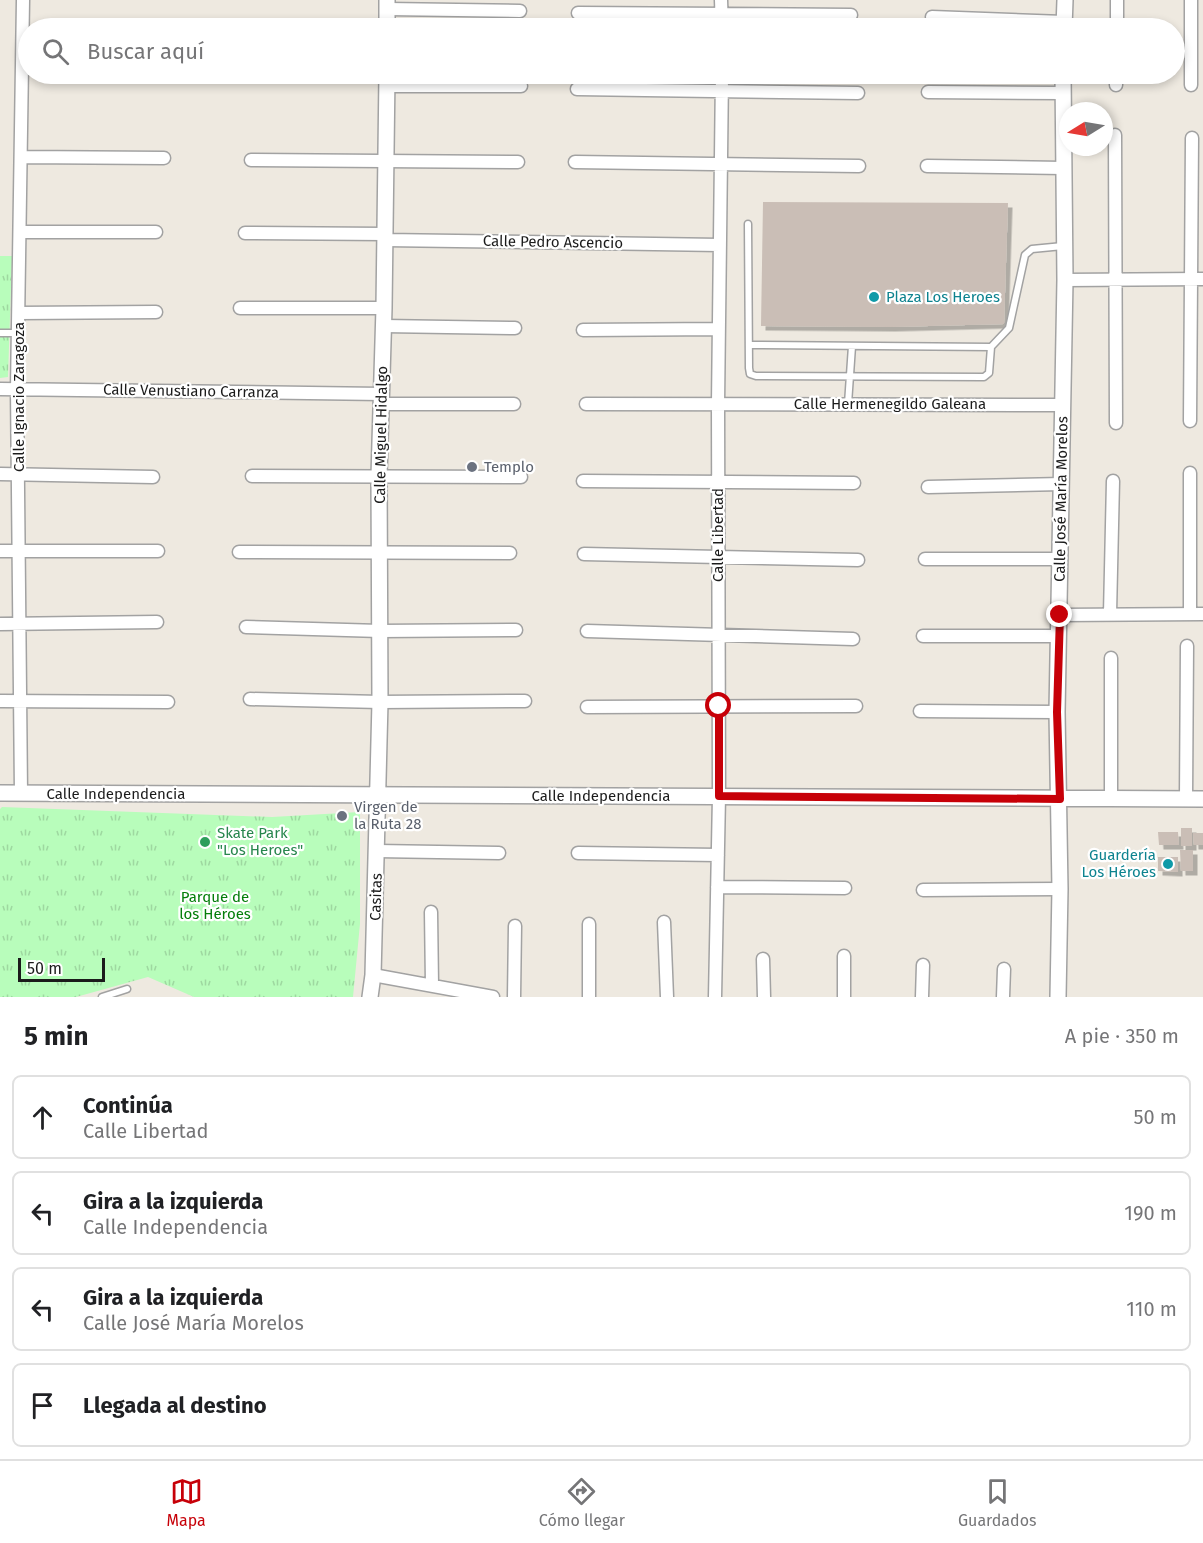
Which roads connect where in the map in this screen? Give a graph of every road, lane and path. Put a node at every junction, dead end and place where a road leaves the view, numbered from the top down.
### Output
1 (23, 0) edge
2 (722, 0) edge
3 (1065, 0) edge
4 (1117, 0) edge
5 (1191, 0) edge
6 (387, 5) edge
7 (520, 11) dead end
8 (578, 14) dead end
9 (722, 14) junction
10 (851, 15) dead end
11 (932, 17) dead end
12 (24, 18) edge
13 (722, 18) edge
14 (948, 18) edge
15 (1064, 18) edge
16 (1117, 18) edge
17 (25, 84) edge
18 (387, 84) edge
19 (476, 84) edge
20 (722, 84) edge
21 (1062, 84) edge
22 (1191, 85) dead end
23 (521, 86) dead end
24 (577, 89) dead end
25 (722, 92) junction
26 (928, 92) dead end
27 (858, 93) dead end
28 (1062, 93) junction
29 (1115, 135) dead end
30 (1192, 138) dead end
31 (21, 157) junction
32 (164, 158) dead end
33 (251, 160) dead end
34 (386, 161) junction
35 (518, 162) dead end
36 (575, 162) dead end
37 (721, 165) junction
38 (859, 166) dead end
39 (927, 166) dead end
40 (1063, 168) junction
41 (748, 224) dead end
42 (20, 232) junction
43 (156, 232) dead end
44 (245, 233) dead end
45 (385, 237) junction
46 (720, 244) junction
47 (1064, 246) junction
48 (1197, 279) edge
49 (1065, 280) junction
50 (1115, 280) junction
51 (240, 308) dead end
52 (384, 308) junction
53 (156, 312) dead end
54 (19, 313) junction
55 (384, 326) junction
56 (515, 328) dead end
57 (719, 329) junction
58 (583, 330) dead end
59 (0, 333) edge
60 (19, 333) junction
61 (750, 345) junction
62 (852, 346) junction
63 (991, 347) junction
64 (850, 376) junction
65 (0, 389) edge
66 (17, 389) junction
67 (382, 399) junction
68 (514, 404) dead end
69 (586, 404) dead end
70 (718, 404) junction
71 (848, 404) junction
72 (1063, 405) junction
73 (1190, 421) dead end
74 (1116, 423) dead end
75 (1190, 473) dead end
76 (0, 474) edge
77 (18, 474) junction
78 (252, 476) dead end
79 (379, 476) junction
80 (153, 477) dead end
81 (522, 477) dead end
82 (583, 481) dead end
83 (718, 481) junction
84 (1113, 481) dead end
85 (854, 483) dead end
86 (1062, 484) junction
87 (928, 487) dead end
88 (0, 550) edge
89 (19, 551) junction
90 (158, 551) dead end
91 (238, 552) dead end
92 (381, 553) junction
93 (510, 553) dead end
94 (584, 554) dead end
95 (718, 556) junction
96 (926, 559) dead end
97 (1060, 559) junction
98 (858, 560) dead end
99 (1110, 614) junction
100 (1190, 614) junction
101 (1203, 614) edge
102 (1060, 615) junction
103 (158, 622) dead end
104 (19, 623) junction
105 (0, 624) edge
106 (246, 627) dead end
107 (516, 630) dead end
108 (380, 631) junction
109 (587, 631) dead end
110 (718, 635) junction
111 (923, 636) dead end
112 (1059, 636) junction
113 (853, 639) dead end
114 (1187, 646) dead end
115 (1111, 658) dead end
116 (250, 699) dead end
117 (0, 701) edge
118 (21, 701) junction
119 (525, 701) dead end
120 (168, 702) dead end
121 (380, 702) junction
122 (719, 706) junction
123 (856, 706) dead end
124 (587, 707) dead end
125 (920, 711) dead end
126 (1057, 712) junction
127 (0, 793) edge
128 (21, 794) junction
129 (379, 796) junction
130 (719, 796) junction
131 (1060, 799) junction
132 (1111, 799) junction
133 (1186, 799) junction
134 (1203, 799) edge
135 (377, 850) junction
136 (499, 853) dead end
137 (578, 853) dead end
138 (718, 855) junction
139 (717, 887) junction
140 (846, 888) dead end
141 (1060, 889) junction
142 (923, 890) dead end
143 (431, 912) dead end
144 (664, 922) dead end
145 (589, 924) dead end
146 (515, 926) dead end
147 (844, 956) dead end
148 (763, 959) dead end
149 (923, 966) dead end
150 (1004, 969) dead end
151 (373, 975) junction
152 (432, 985) junction
153 (126, 989) dead end
154 (102, 997) edge
155 (369, 997) edge
156 (493, 997) edge
157 (514, 997) edge
158 (589, 997) edge
159 (667, 997) edge
160 (715, 997) edge
161 (764, 997) edge
162 (844, 997) edge
163 (922, 997) edge
164 (1003, 997) edge
165 (1058, 997) edge

1 - 12 street, Calle Ignacio Zaragoza
2 - 9 street
3 - 15 street
4 - 16 street
5 - 22 street
6 - 7 street
8 - 9 street
9 - 10 street
9 - 13 street
11 - 14 street
17 - 31 street, Calle Ignacio Zaragoza
18 - 34 street, Calle Miguel Hidalgo
19 - 23 street
20 - 25 street, Calle Libertad
21 - 28 street, Calle José María Morelos
24 - 25 street
25 - 27 street
25 - 37 street, Calle Libertad
26 - 28 street
28 - 40 street, Calle José María Morelos
29 - 50 street
30 - 48 street
31 - 32 street
31 - 42 street, Calle Ignacio Zaragoza
33 - 34 street
34 - 35 street
34 - 45 street, Calle Miguel Hidalgo
36 - 37 street
37 - 38 street
37 - 46 street, Calle Libertad
39 - 40 street
40 - 47 street, Calle José María Morelos
41 - 61 lane
42 - 43 street
42 - 54 street, Calle Ignacio Zaragoza
44 - 45 street, Calle Pedro Ascencio
45 - 46 street, Calle Pedro Ascencio
45 - 52 street, Calle Miguel Hidalgo
46 - 57 street, Calle Libertad
47 - 49 street, Calle José María Morelos
47 - 63 lane
48 - 50 street
48 - 73 street
49 - 50 street
49 - 72 street, Calle José María Morelos
50 - 74 street
51 - 52 street
52 - 55 street, Calle Miguel Hidalgo
53 - 54 street
54 - 60 street, Calle Ignacio Zaragoza
55 - 56 street
55 - 67 street, Calle Miguel Hidalgo
57 - 58 street
57 - 70 street, Calle Libertad
59 - 60 lane
60 - 66 street, Calle Ignacio Zaragoza
61 - 62 lane
61 - 64 lane
62 - 63 lane
62 - 64 lane
63 - 64 lane
64 - 71 lane
65 - 66 street, Calle Venustiano Carranza
66 - 67 street, Calle Venustiano Carranza
66 - 77 street, Calle Ignacio Zaragoza
67 - 68 street, Calle Venustiano Carranza
67 - 79 street, Calle Miguel Hidalgo
69 - 70 street, Calle Hermenegildo Galeana
70 - 71 street, Calle Hermenegildo Galeana
70 - 83 street, Calle Libertad
71 - 72 street, Calle Hermenegildo Galeana
72 - 86 street, Calle José María Morelos
75 - 100 street
76 - 77 street
77 - 80 street
77 - 89 street, Calle Ignacio Zaragoza
78 - 79 street
79 - 81 street
79 - 92 street, Calle Miguel Hidalgo
82 - 83 street
83 - 85 street
83 - 95 street, Calle Libertad
84 - 99 street
86 - 87 street
86 - 97 street, Calle José María Morelos
88 - 89 street
89 - 90 street
89 - 104 street, Calle Ignacio Zaragoza
91 - 92 street
92 - 93 street
92 - 108 street, Calle Miguel Hidalgo
94 - 95 street
95 - 98 street
95 - 110 street, Calle Libertad
96 - 97 street
97 - 102 street, Calle José María Morelos
99 - 100 street
99 - 102 street
100 - 101 street
102 - 112 street, Calle José María Morelos
103 - 104 street
104 - 105 street
104 - 118 street, Calle Ignacio Zaragoza
106 - 108 street
107 - 108 street
108 - 121 street, Calle Miguel Hidalgo
109 - 110 street
110 - 113 street
110 - 122 street, Calle Libertad
111 - 112 street
112 - 126 street, Calle José María Morelos
114 - 133 street
115 - 132 street
116 - 121 street
117 - 118 street
118 - 120 street
118 - 128 street, Calle Ignacio Zaragoza
119 - 121 street
121 - 129 street, Calle Miguel Hidalgo
122 - 123 street
122 - 124 street
122 - 130 street, Calle Libertad
125 - 126 street
126 - 131 street, Calle José María Morelos
127 - 128 street, Calle Independencia
128 - 129 street, Calle Independencia
129 - 130 street, Calle Independencia
129 - 135 street, Casitas
130 - 131 street, Calle Independencia
130 - 138 street, Calle Libertad
131 - 132 street, Calle Independencia
131 - 141 street, Calle José María Morelos
132 - 133 street, Calle Independencia
133 - 134 street, Calle Independencia
135 - 136 street
135 - 151 street, Casitas
137 - 138 street
138 - 139 street, Calle Libertad
139 - 140 street
139 - 160 street, Calle Libertad
141 - 142 street
141 - 165 street, Calle José María Morelos
143 - 152 street
144 - 159 street
145 - 158 street
146 - 157 street
147 - 162 street
148 - 161 street
149 - 163 street
150 - 164 street
151 - 152 street
151 - 155 street, Casitas
152 - 156 street
153 - 154 lane

